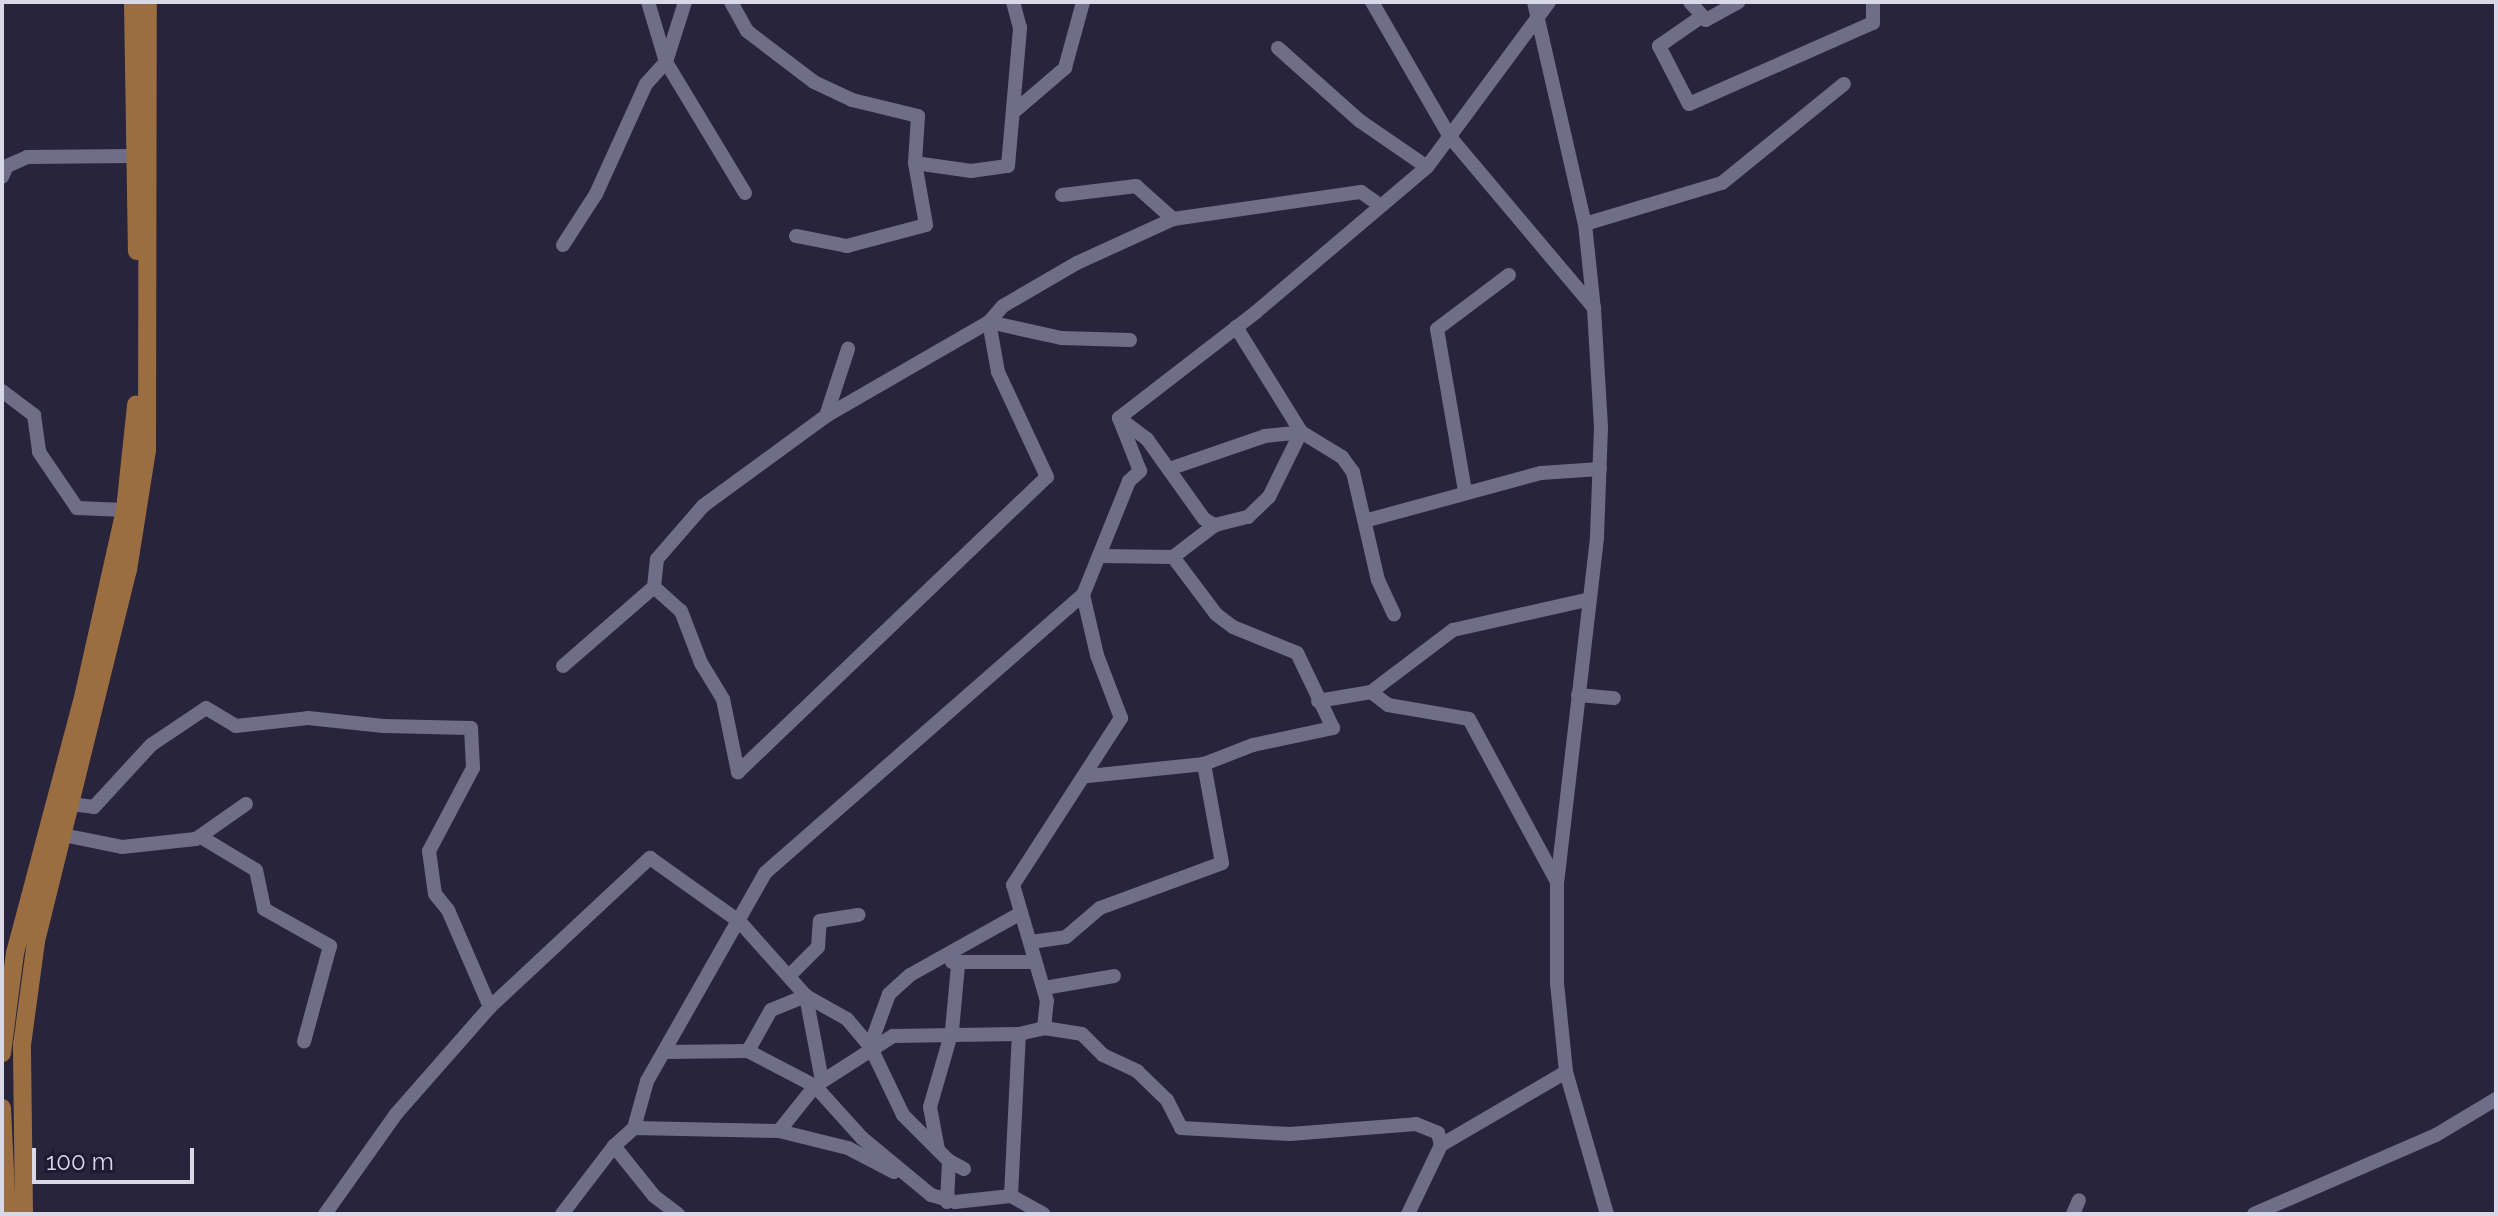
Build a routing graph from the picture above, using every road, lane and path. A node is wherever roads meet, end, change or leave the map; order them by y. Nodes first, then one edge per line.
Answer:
1 (133, 2) edge
2 (148, 2) edge
3 (648, 2) edge
4 (685, 2) edge
5 (731, 2) edge
6 (1013, 2) edge
7 (1083, 2) edge
8 (1372, 2) edge
9 (1534, 2) edge
10 (1549, 2) edge
11 (1690, 2) edge
12 (1738, 2) edge
13 (1873, 2) edge
14 (1701, 17) junction
15 (1537, 20) junction
16 (1278, 48) dead end
17 (666, 62) junction
18 (1844, 84) dead end
19 (1016, 110) junction
20 (1450, 137) junction
21 (135, 156) junction
22 (915, 163) junction
23 (1427, 167) junction
24 (2, 177) edge
25 (745, 193) dead end
26 (1062, 195) dead end
27 (1381, 206) junction
28 (1173, 219) junction
29 (1585, 224) junction
30 (796, 236) dead end
31 (563, 245) dead end
32 (1509, 275) dead end
33 (1594, 309) junction
34 (989, 322) junction
35 (1236, 327) junction
36 (1130, 340) dead end
37 (848, 349) dead end
38 (2, 391) edge
39 (826, 416) junction
40 (1119, 418) junction
41 (1301, 432) junction
42 (1172, 468) junction
43 (1600, 469) junction
44 (1465, 491) junction
45 (125, 510) junction
46 (1368, 520) junction
47 (1215, 525) junction
48 (1102, 556) junction
49 (1173, 557) junction
50 (654, 587) junction
51 (1083, 595) junction
52 (1586, 600) junction
53 (1394, 614) dead end
54 (563, 666) dead end
55 (1371, 692) junction
56 (1578, 695) junction
57 (1614, 698) dead end
58 (1318, 701) junction
59 (1204, 764) junction
60 (1088, 776) junction
61 (70, 804) junction
62 (246, 804) dead end
63 (63, 835) junction
64 (201, 837) junction
65 (1557, 882) junction
66 (1021, 913) junction
67 (859, 915) dead end
68 (740, 922) junction
69 (1031, 942) junction
70 (9, 953) edge
71 (944, 957) junction
72 (1035, 962) junction
73 (958, 965) junction
74 (789, 976) junction
75 (1114, 976) dead end
76 (1044, 988) junction
77 (806, 996) junction
78 (490, 1007) junction
79 (1044, 1028) junction
80 (952, 1031) junction
81 (1019, 1034) junction
82 (304, 1042) dead end
83 (870, 1046) junction
84 (748, 1051) junction
85 (664, 1052) junction
86 (2, 1053) edge
87 (1566, 1072) junction
88 (818, 1083) junction
89 (2496, 1099) edge
90 (2, 1108) edge
91 (634, 1128) junction
92 (779, 1131) junction
93 (1441, 1145) junction
94 (614, 1146) junction
95 (944, 1156) junction
96 (964, 1169) dead end
97 (912, 1183) junction
98 (1011, 1196) junction
99 (952, 1206) edge
100 (7, 1214) edge
101 (24, 1214) edge
102 (325, 1214) edge
103 (562, 1214) edge
104 (678, 1214) edge
105 (1043, 1214) edge
106 (1408, 1214) edge
107 (1607, 1214) edge
108 (2254, 1214) edge

1 - 21 main road
2 - 61 main road
3 - 17 street
4 - 17 street
5 - 22 street
6 - 19 street
7 - 19 street
8 - 20 street
9 - 15 street
10 - 15 street
11 - 14 street
12 - 14 street
13 - 14 street
15 - 20 street
15 - 29 street
16 - 23 street
17 - 25 street
17 - 31 street
18 - 29 street
19 - 22 street
20 - 23 street
20 - 33 street
21 - 24 street
21 - 45 main road
22 - 30 street
23 - 27 street
26 - 28 street
27 - 28 street
27 - 35 street
28 - 34 street
29 - 33 street
32 - 44 street
33 - 43 street
34 - 36 street
34 - 39 street
34 - 50 street
35 - 40 street
35 - 41 street
37 - 39 street
38 - 45 street
39 - 50 street
40 - 42 street
40 - 48 street
41 - 42 street
41 - 46 street
41 - 47 street
42 - 47 street
43 - 44 street
43 - 52 street
44 - 46 street
45 - 70 main road
46 - 53 street
47 - 49 street
48 - 49 street
48 - 51 street
49 - 58 street
50 - 54 street
51 - 60 street
51 - 68 street
52 - 55 street
52 - 56 street
55 - 58 street
55 - 65 street
56 - 57 street
56 - 65 street
58 - 59 street
59 - 60 street
59 - 69 street
60 - 66 street
61 - 63 main road
61 - 78 street
62 - 64 street
63 - 64 street
63 - 101 main road
64 - 82 street
65 - 87 street
66 - 69 street
66 - 71 street
67 - 74 street
68 - 74 street
68 - 78 street
68 - 85 street
69 - 72 street
70 - 86 main road
71 - 73 street
71 - 83 street
72 - 73 street
72 - 76 street
73 - 80 street
74 - 77 street
75 - 76 street
76 - 79 street
77 - 83 street
77 - 84 street
77 - 88 street
78 - 102 street
79 - 81 street
79 - 93 street
80 - 81 street
80 - 83 street
80 - 95 street
81 - 98 street
83 - 88 street
83 - 95 street
84 - 85 street
84 - 88 street
85 - 91 street
87 - 93 street
87 - 107 street
88 - 92 street
88 - 97 street
89 - 108 street
90 - 100 main road
91 - 92 street
91 - 94 street
92 - 97 street
93 - 106 street
94 - 103 street
94 - 104 street
95 - 96 street
95 - 99 street
97 - 99 street
98 - 99 street
98 - 105 street

